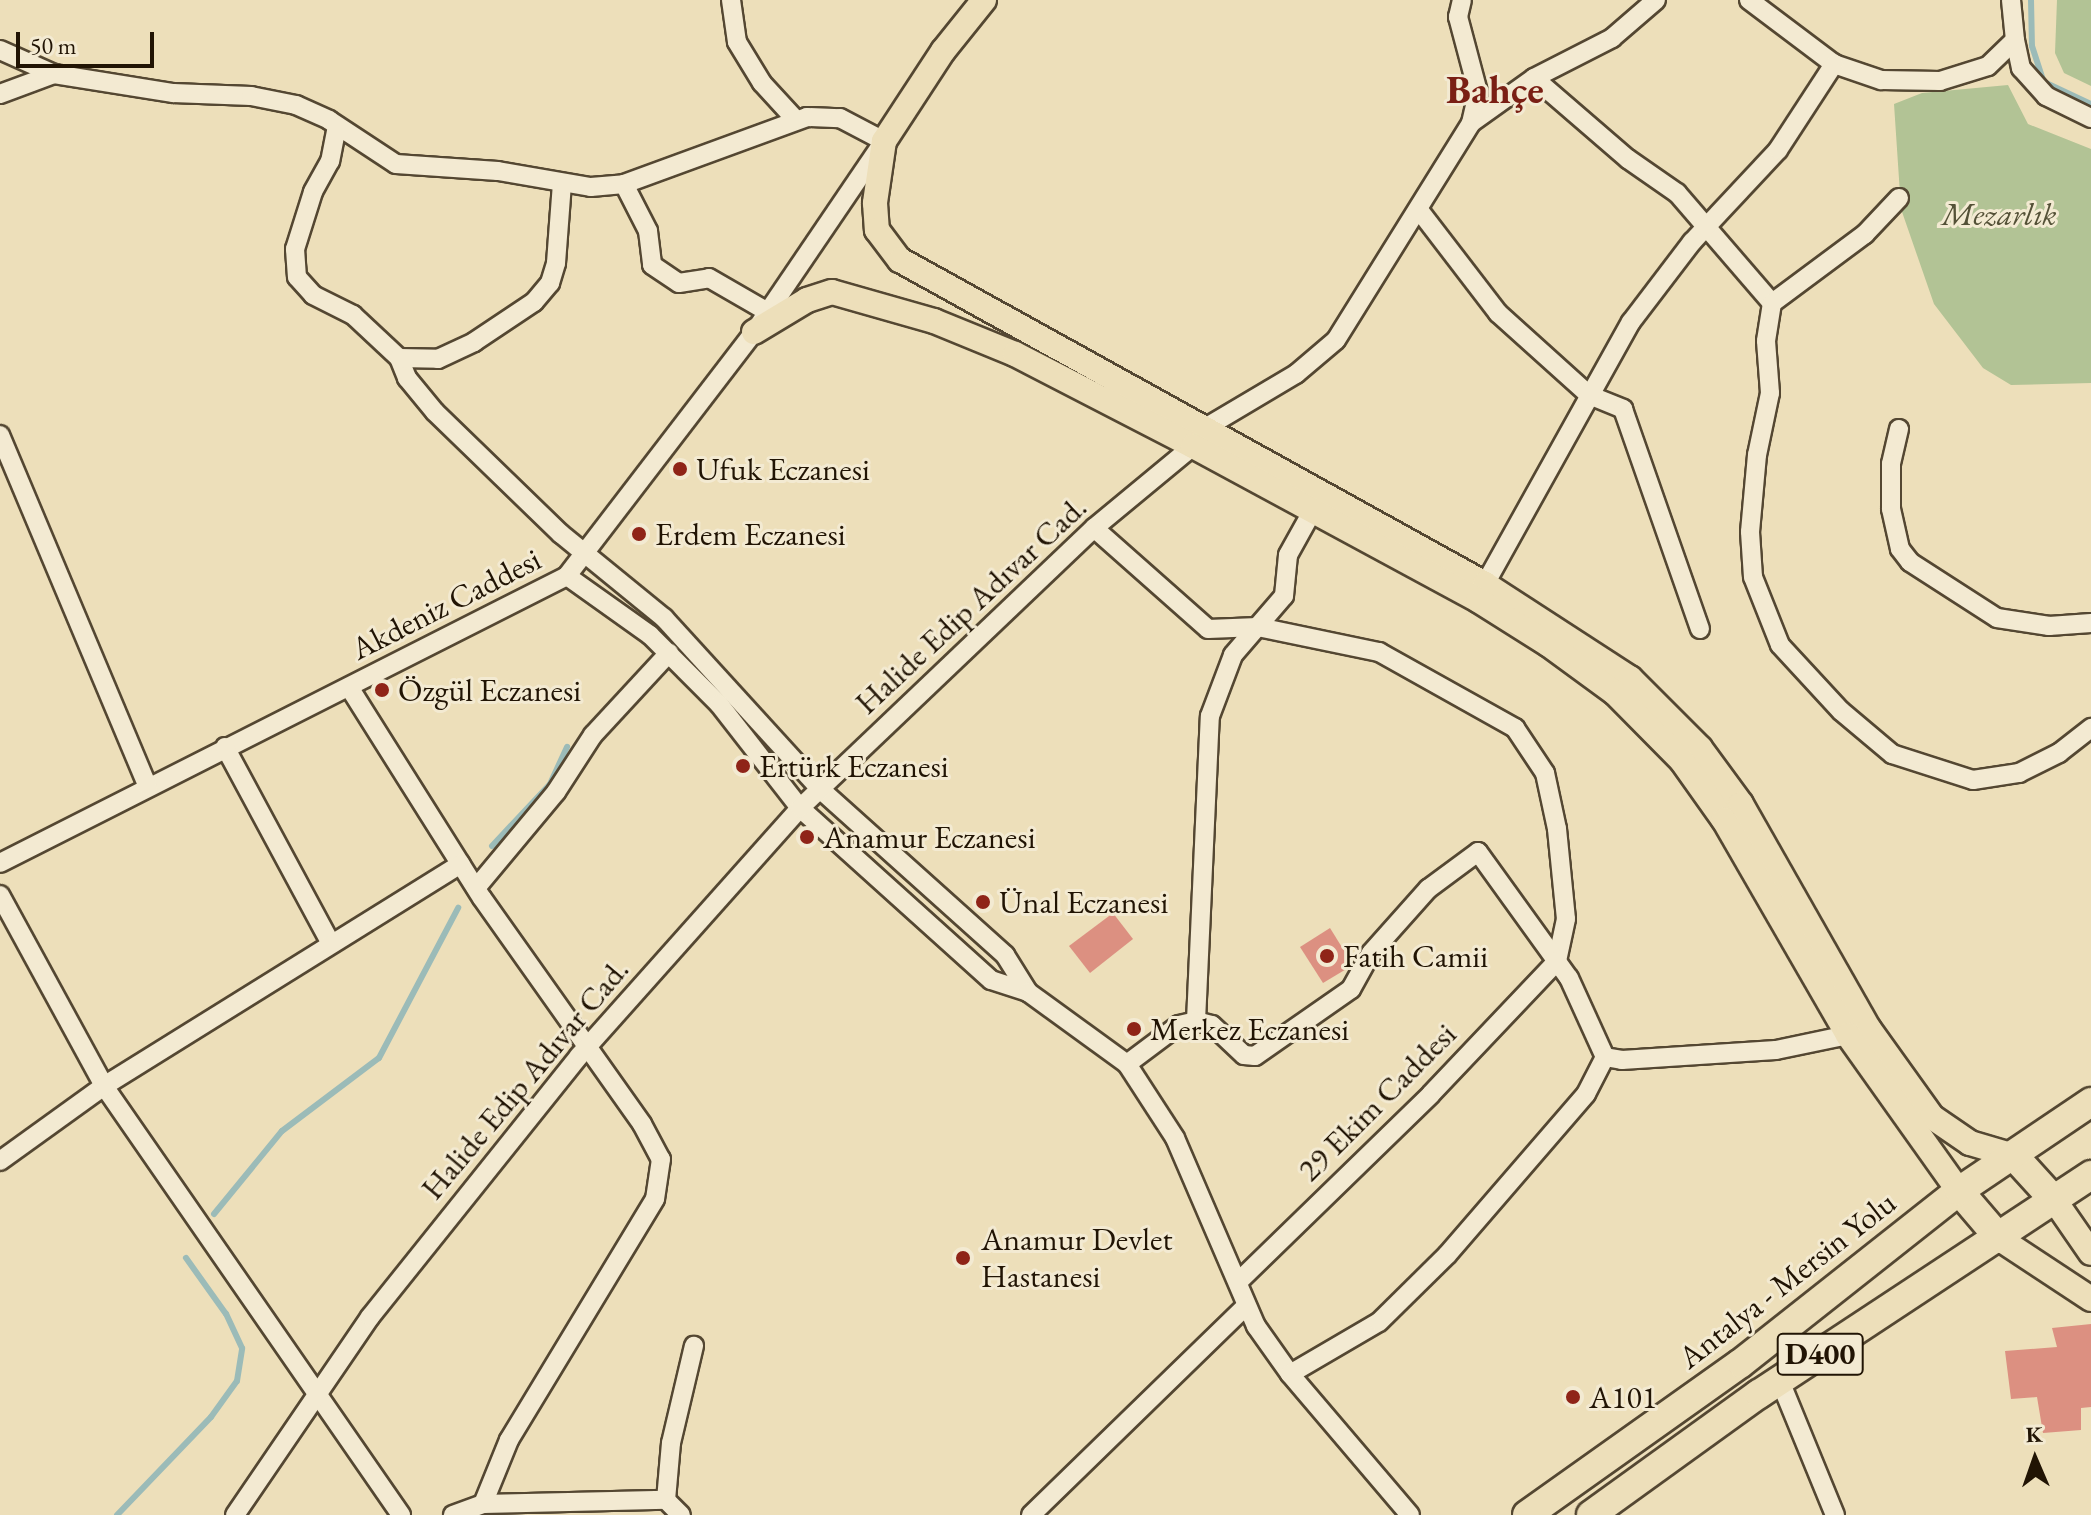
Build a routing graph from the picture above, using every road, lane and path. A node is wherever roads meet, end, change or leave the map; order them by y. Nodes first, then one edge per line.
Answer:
1 (731, 0) edge
2 (984, 0) edge
3 (1462, 0) edge
4 (1656, 0) edge
5 (1749, 0) edge
6 (2011, 0) edge
7 (2015, 40) junction
8 (0, 50) edge
9 (1834, 64) junction
10 (54, 74) junction
11 (1534, 78) junction
12 (0, 94) edge
13 (2091, 118) edge
14 (796, 120) junction
15 (1471, 123) junction
16 (337, 126) junction
17 (884, 141) junction
18 (562, 184) junction
19 (624, 184) junction
20 (1899, 198) dead end
21 (1419, 210) junction
22 (1708, 227) junction
23 (1772, 303) junction
24 (761, 322) junction
25 (399, 358) junction
26 (1589, 395) junction
27 (1899, 429) dead end
28 (0, 435) edge
29 (1199, 437) junction
30 (5, 464) edge
31 (1313, 510) junction
32 (1094, 528) junction
33 (586, 552) junction
34 (567, 576) junction
35 (1485, 584) junction
36 (2091, 623) edge
37 (1258, 627) junction
38 (1700, 629) dead end
39 (669, 653) junction
40 (349, 687) junction
41 (2091, 728) edge
42 (225, 747) junction
43 (148, 787) junction
44 (820, 789) junction
45 (800, 808) junction
46 (0, 863) edge
47 (461, 864) junction
48 (476, 888) junction
49 (0, 895) edge
50 (330, 942) junction
51 (1557, 961) junction
52 (1028, 992) junction
53 (1196, 1021) junction
54 (1848, 1035) junction
55 (587, 1047) junction
56 (1605, 1057) junction
57 (1127, 1064) junction
58 (104, 1086) junction
59 (2091, 1102) edge
60 (2014, 1156) junction
61 (0, 1161) edge
62 (2091, 1175) edge
63 (1959, 1191) junction
64 (2055, 1201) junction
65 (2000, 1239) junction
66 (2091, 1253) edge
67 (1238, 1282) junction
68 (2091, 1299) edge
69 (1246, 1306) junction
70 (694, 1346) dead end
71 (1290, 1374) junction
72 (1780, 1381) junction
73 (315, 1393) junction
74 (666, 1500) junction
75 (483, 1504) junction
76 (235, 1515) edge
77 (401, 1515) edge
78 (453, 1515) edge
79 (681, 1515) edge
80 (1031, 1515) edge
81 (1410, 1515) edge
82 (1527, 1515) edge
83 (1591, 1515) edge
84 (1835, 1515) edge

1 - 14 street
2 - 17 main road
3 - 15 street, Halide Edip Adıvar Cad.
4 - 11 street
5 - 9 street
6 - 7 street
7 - 9 street
7 - 13 street
8 - 10 street
9 - 22 street
10 - 12 street
10 - 16 street
11 - 15 street
11 - 22 street
14 - 17 street
14 - 19 street
15 - 21 street, Halide Edip Adıvar Cad.
16 - 18 street
16 - 25 street
17 - 24 street, Akdeniz Caddesi
17 - 29 main road
18 - 19 street
18 - 25 street
19 - 24 street
20 - 23 street
21 - 26 street
21 - 29 street, Halide Edip Adıvar Cad.
22 - 23 street
22 - 26 street
23 - 41 street
24 - 29 main road
24 - 33 street, Akdeniz Caddesi
25 - 33 street
26 - 35 street
26 - 38 street
27 - 36 street
28 - 30 street
29 - 31 main road
29 - 32 street, Halide Edip Adıvar Cad.
29 - 35 main road
30 - 43 street
31 - 37 street
31 - 54 main road
32 - 37 street
32 - 44 street, Halide Edip Adıvar Cad.
33 - 34 street, Akdeniz Caddesi
33 - 44 street
34 - 39 street
34 - 40 street, Akdeniz Caddesi
35 - 60 main road
37 - 51 street
37 - 53 street
39 - 45 street
39 - 48 street
40 - 42 street, Akdeniz Caddesi
40 - 47 street
42 - 43 street, Akdeniz Caddesi
42 - 50 street
43 - 46 street, Akdeniz Caddesi
44 - 45 street, Halide Edip Adıvar Cad.
44 - 52 street
45 - 52 street
45 - 55 street, Halide Edip Adıvar Cad.
47 - 48 street
47 - 50 street
48 - 55 street
49 - 58 street
50 - 58 street
51 - 53 street
51 - 56 street
51 - 67 street, 29 Ekim Caddesi
52 - 57 street
53 - 57 street
54 - 56 street
54 - 63 main road
55 - 73 street, Halide Edip Adıvar Cad.
55 - 75 street
56 - 71 street
57 - 67 street
58 - 61 street
58 - 73 street
59 - 60 highway, Antalya - Mersin Yolu / D400
60 - 63 highway, Antalya - Mersin Yolu / D400
60 - 64 highway
62 - 64 highway, D400
63 - 65 highway
63 - 82 highway, Antalya - Mersin Yolu / D400
64 - 65 highway, D400
64 - 66 main road
65 - 68 main road
65 - 72 highway, D400
67 - 69 street
69 - 71 street
69 - 80 street
70 - 74 street
71 - 81 street
72 - 83 highway, D400
72 - 84 street
73 - 76 street, Halide Edip Adıvar Cad.
73 - 77 street
74 - 75 street
74 - 79 street
75 - 78 street

